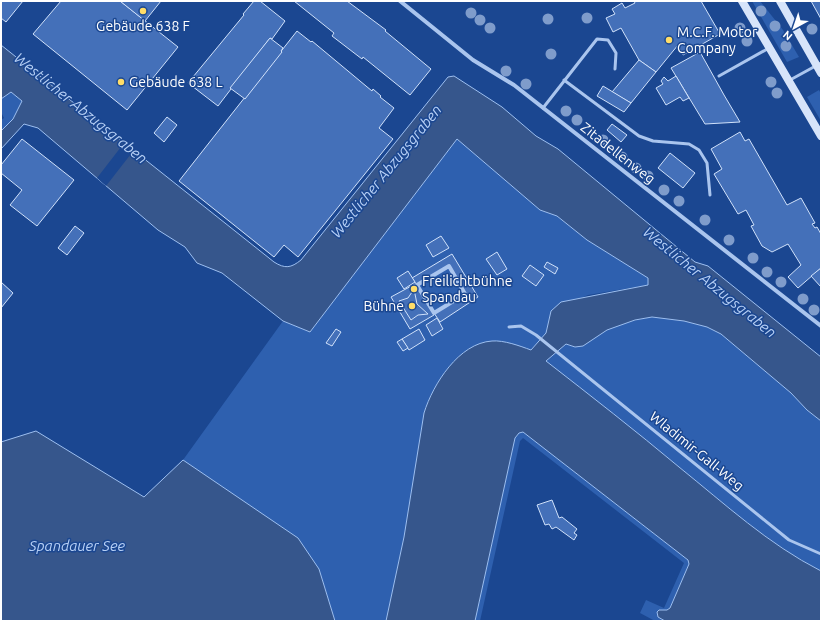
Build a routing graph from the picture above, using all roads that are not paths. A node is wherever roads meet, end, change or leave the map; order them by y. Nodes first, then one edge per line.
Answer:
1 (400, 1) edge
2 (742, 1) edge
3 (780, 1) edge
4 (769, 48) junction
5 (820, 67) edge
6 (614, 69) dead end
7 (719, 76) dead end
8 (564, 80) junction
9 (788, 81) junction
10 (543, 108) junction
11 (821, 136) edge
12 (710, 195) dead end
13 (434, 313) joint
14 (821, 326) edge
15 (509, 327) dead end
16 (821, 554) edge

1 - 10 street, Zitadellenweg
2 - 4 main road
3 - 5 main road
4 - 7 lane
4 - 9 main road
5 - 9 lane
6 - 8 lane
8 - 10 lane
8 - 12 lane
9 - 11 main road
10 - 14 street, Zitadellenweg
13 - 13 street
15 - 16 lane, Wladimir-Gall-Weg

